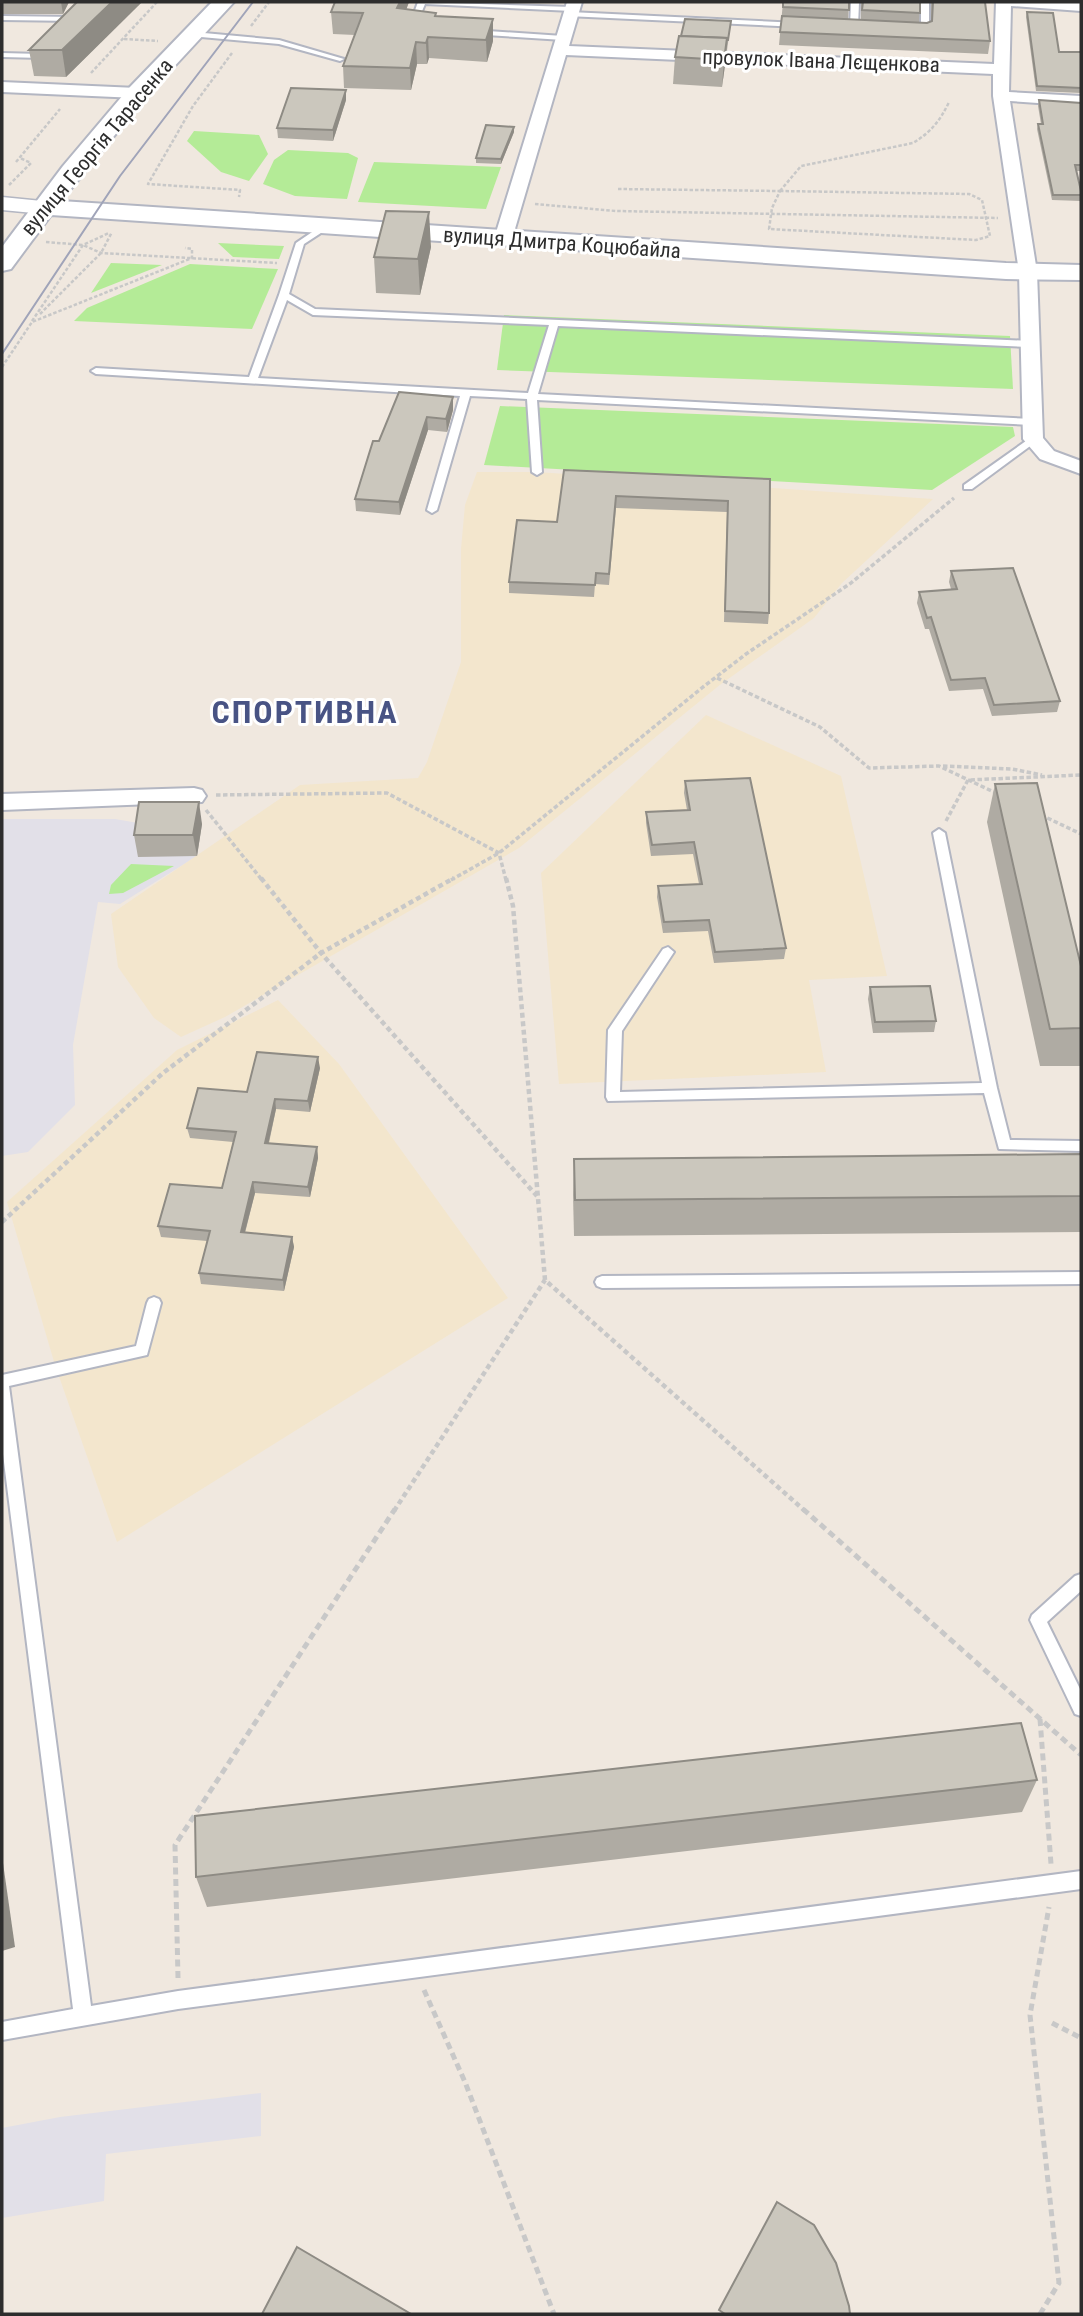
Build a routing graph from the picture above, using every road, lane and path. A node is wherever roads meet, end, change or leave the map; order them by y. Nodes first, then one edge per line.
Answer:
1 (223, 2) edge
2 (855, 2) edge
3 (925, 2) edge
4 (1003, 2) edge
5 (1011, 2) edge
6 (1081, 6) edge
7 (572, 8) edge
8 (2, 18) edge
9 (813, 25) edge
10 (840, 27) edge
11 (854, 27) junction
12 (70, 28) edge
13 (866, 28) edge
14 (425, 29) edge
15 (901, 30) edge
16 (466, 32) edge
17 (193, 34) junction
18 (124, 39) dead end
19 (160, 41) dead end
20 (561, 44) junction
21 (51, 47) edge
22 (2, 55) edge
23 (340, 59) dead end
24 (1000, 69) junction
25 (2, 87) edge
26 (137, 93) junction
27 (1001, 96) junction
28 (1081, 101) edge
29 (948, 102) dead end
30 (20, 158) dead end
31 (2, 188) edge
32 (618, 189) dead end
33 (780, 191) junction
34 (513, 202) junction
35 (2, 203) edge
36 (44, 207) junction
37 (769, 214) junction
38 (988, 218) junction
39 (1020, 219) junction
40 (296, 234) junction
41 (503, 239) junction
42 (42, 242) dead end
43 (83, 245) junction
44 (185, 248) dead end
45 (101, 253) junction
46 (192, 258) junction
47 (2, 264) edge
48 (294, 264) junction
49 (1028, 272) junction
50 (1081, 274) edge
51 (284, 295) junction
52 (32, 322) junction
53 (554, 325) junction
54 (1030, 344) junction
55 (2, 367) edge
56 (96, 371) dead end
57 (252, 381) junction
58 (466, 393) junction
59 (533, 397) junction
60 (1033, 430) junction
61 (1081, 468) edge
62 (537, 472) dead end
63 (968, 487) joint
64 (432, 510) dead end
65 (717, 678) junction
66 (939, 766) junction
67 (1081, 775) edge
68 (1050, 776) junction
69 (968, 780) junction
70 (194, 796) junction
71 (1006, 798) edge
72 (2, 802) edge
73 (1031, 810) edge
74 (939, 833) joint
75 (1081, 834) edge
76 (499, 853) junction
77 (668, 952) dead end
78 (321, 953) junction
79 (990, 1088) junction
80 (1081, 1146) edge
81 (537, 1196) junction
82 (2, 1222) edge
83 (1081, 1278) edge
84 (545, 1280) junction
85 (602, 1282) dead end
86 (154, 1303) dead end
87 (2, 1381) edge
88 (2, 1388) edge
89 (1081, 1581) edge
90 (1081, 1708) edge
91 (1041, 1719) junction
92 (1081, 1755) edge
93 (1081, 1880) edge
94 (1052, 1885) junction
95 (415, 1969) junction
96 (178, 2000) junction
97 (83, 2016) junction
98 (1052, 2023) dead end
99 (2, 2031) edge
100 (1081, 2038) edge
101 (554, 2314) edge
102 (1040, 2314) edge

1 - 17 main road, вулиця Георгія Тарасенка
2 - 11 lane
3 - 15 lane
4 - 24 street
5 - 6 street
7 - 9 lane
7 - 14 lane
7 - 20 street
8 - 12 lane
10 - 11 lane
11 - 13 lane
16 - 20 lane
17 - 23 lane
17 - 26 main road, вулиця Георгія Тарасенка
18 - 19 path
20 - 24 street, провулок Івана Лєщенкова
20 - 34 street
21 - 22 lane
24 - 27 street
25 - 26 street
26 - 36 main road, вулиця Георгія Тарасенка
27 - 28 street
27 - 39 street
29 - 33 path
30 - 31 path
32 - 33 path
33 - 37 path
33 - 38 path
34 - 37 path
34 - 41 street
35 - 36 street
36 - 40 main road, вулиця Дмитра Коцюбайла
36 - 47 main road, вулиця Георгія Тарасенка
37 - 38 path
37 - 38 path
38 - 39 path
39 - 49 street
40 - 41 main road, вулиця Дмитра Коцюбайла
40 - 48 lane
41 - 49 main road, вулиця Дмитра Коцюбайла
42 - 43 path
43 - 45 path
43 - 45 path
43 - 52 path
44 - 46 path
45 - 46 path
45 - 52 path
46 - 48 path
46 - 52 path
48 - 51 lane
49 - 50 main road, вулиця Дмитра Коцюбайла
49 - 54 street
51 - 53 lane
51 - 57 lane
52 - 55 path
53 - 54 lane
53 - 59 lane
54 - 60 street
56 - 57 lane
57 - 58 lane
58 - 59 lane
58 - 64 lane
59 - 60 lane
59 - 62 lane
60 - 61 street
60 - 63 lane
63 - 65 path
65 - 66 path
65 - 76 path
66 - 68 path
66 - 69 path
67 - 68 path
68 - 69 path
69 - 71 path
69 - 74 path
70 - 72 street
70 - 76 path
70 - 78 path
73 - 75 path
74 - 79 lane
76 - 78 path
76 - 81 path
77 - 79 lane
78 - 81 path
78 - 82 path
79 - 80 lane
81 - 84 path
83 - 85 lane
84 - 91 path
84 - 96 path
86 - 87 lane
88 - 97 lane
89 - 90 lane
91 - 92 path
91 - 94 path
93 - 94 lane
94 - 95 lane
94 - 102 path
95 - 96 lane
95 - 101 path
96 - 97 lane
97 - 99 lane
98 - 100 path

